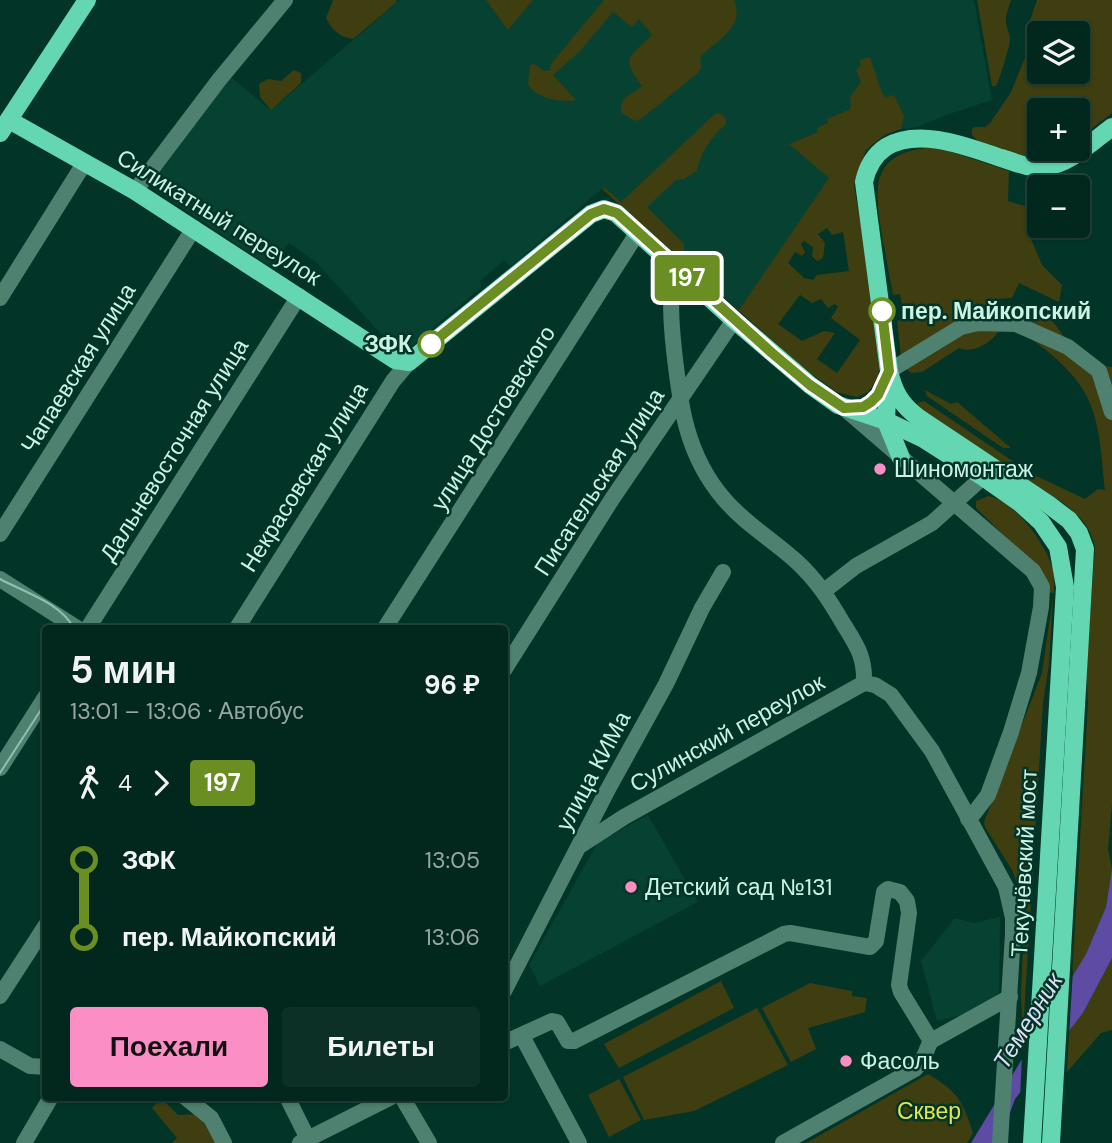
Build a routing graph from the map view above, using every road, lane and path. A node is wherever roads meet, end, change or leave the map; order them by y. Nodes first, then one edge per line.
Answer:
1 (87, 0) edge
2 (285, 0) edge
3 (3, 123) edge
4 (1112, 127) edge
5 (85, 162) junction
6 (135, 191) junction
7 (617, 213) joint
8 (194, 228) junction
9 (638, 232) junction
10 (675, 266) junction
11 (299, 296) junction
12 (0, 298) edge
13 (734, 320) junction
14 (409, 362) junction
15 (889, 371) junction
16 (680, 398) junction
17 (844, 408) junction
18 (1112, 412) edge
19 (916, 417) junction
20 (893, 424) junction
21 (901, 458) junction
22 (983, 477) junction
23 (956, 503) junction
24 (0, 534) edge
25 (723, 572) dead end
26 (0, 579) edge
27 (824, 591) junction
28 (72, 625) edge
29 (90, 625) edge
30 (239, 625) edge
31 (387, 625) edge
32 (508, 664) edge
33 (863, 683) junction
34 (42, 702) edge
35 (0, 768) edge
36 (968, 819) junction
37 (579, 846) junction
38 (42, 931) edge
39 (508, 980) edge
40 (0, 996) edge
41 (1010, 997) junction
42 (522, 1037) junction
43 (931, 1041) junction
44 (508, 1042) edge
45 (0, 1049) edge
46 (42, 1068) edge
47 (49, 1101) edge
48 (190, 1101) edge
49 (289, 1101) edge
50 (381, 1101) edge
51 (404, 1101) edge
52 (304, 1141) edge
53 (24, 1143) edge
54 (224, 1143) edge
55 (429, 1143) edge
56 (579, 1143) edge
57 (783, 1143) edge
58 (1000, 1143) edge
59 (1032, 1143) edge
60 (1051, 1143) edge

1 - 3 main road
2 - 6 street
3 - 5 main road, Силикатный переулок
4 - 15 main road
5 - 6 main road, Силикатный переулок
5 - 12 street
6 - 8 main road, Силикатный переулок
7 - 9 main road, Текучёвский мост
7 - 14 main road, Некрасовская улица
8 - 11 main road, Силикатный переулок
8 - 24 street, Чапаевская улица
9 - 10 main road, Текучёвский мост
9 - 31 street, улица Достоевского
10 - 13 main road, Текучёвский мост
10 - 16 street
11 - 14 main road, Силикатный переулок
11 - 29 street, Дальневосточная улица
13 - 16 street, Писательская улица
13 - 17 main road, Текучёвский мост
14 - 30 street, Некрасовская улица
15 - 17 main road
15 - 18 street
15 - 19 main road, Текучёвский мост
15 - 20 main road
16 - 27 street
16 - 32 street, Писательская улица
17 - 20 main road, Текучёвский мост
17 - 21 street
19 - 20 main road
19 - 60 main road, Текучёвский мост
20 - 21 main road
20 - 22 main road, Текучёвский мост
21 - 23 street
22 - 23 street
22 - 59 main road, Текучёвский мост
23 - 27 street
23 - 36 street
25 - 37 street, улица КИМа
26 - 28 street
27 - 33 street
33 - 36 street
33 - 37 street, Сулинский переулок
34 - 35 street
36 - 41 street
37 - 39 street, улица КИМа
38 - 40 street
41 - 43 street
41 - 58 street
42 - 43 street
42 - 44 street
42 - 56 street
43 - 57 street
45 - 46 street
47 - 53 street
48 - 54 street
49 - 52 street
50 - 52 street
51 - 55 street

